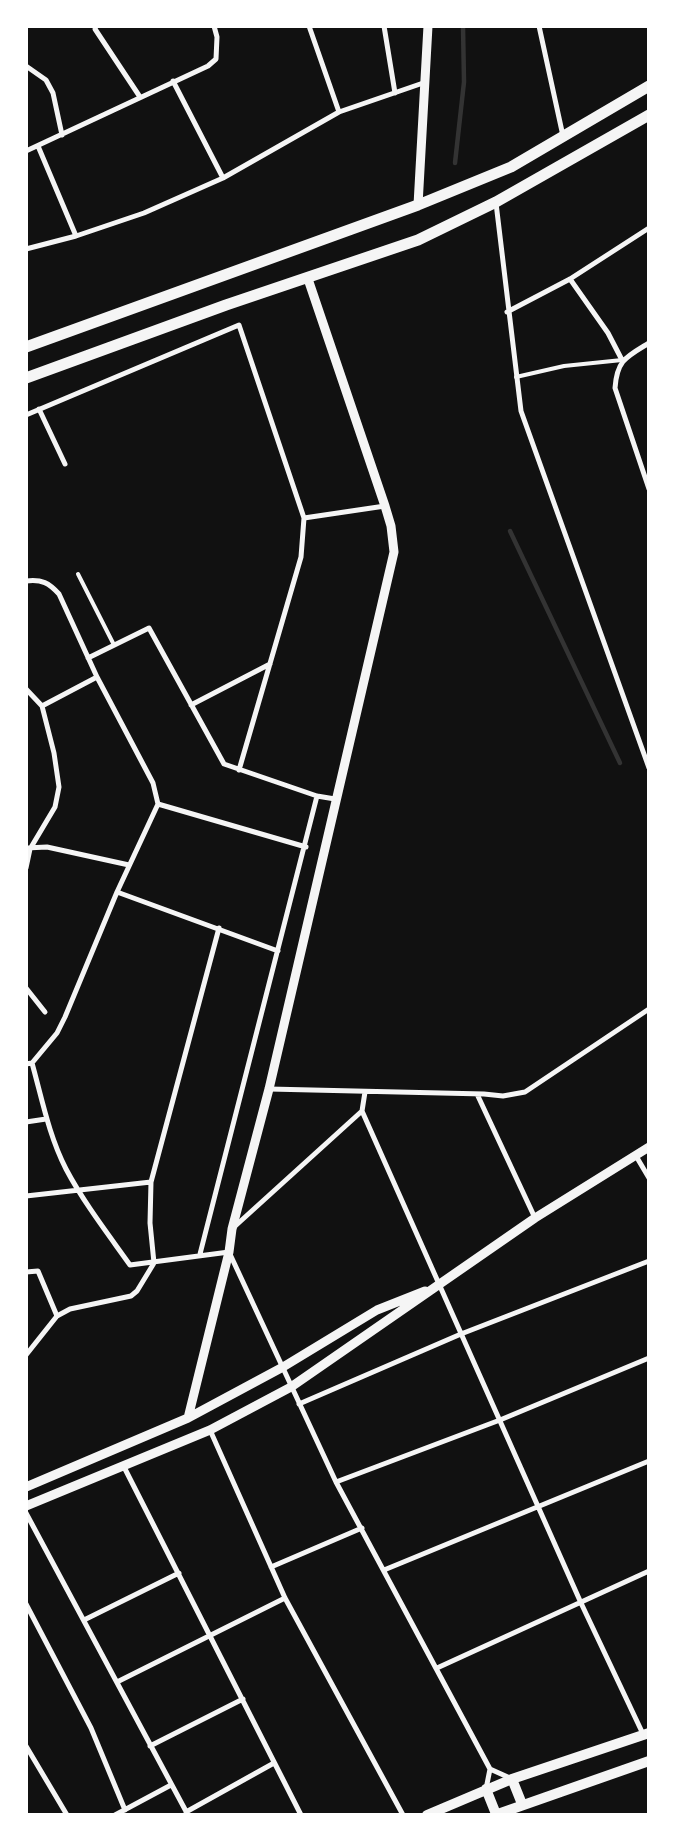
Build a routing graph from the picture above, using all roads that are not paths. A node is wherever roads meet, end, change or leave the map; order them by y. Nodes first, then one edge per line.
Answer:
1 (96, 26) edge
2 (214, 26) edge
3 (309, 26) edge
4 (384, 26) edge
5 (428, 26) edge
6 (539, 26) edge
7 (26, 66) edge
8 (173, 81) junction
9 (427, 81) junction
10 (649, 86) edge
11 (395, 92) junction
12 (140, 97) junction
13 (339, 112) junction
14 (647, 118) edge
15 (62, 135) junction
16 (563, 138) junction
17 (38, 146) junction
18 (26, 151) edge
19 (224, 178) junction
20 (496, 202) junction
21 (418, 205) junction
22 (649, 228) edge
23 (76, 236) junction
24 (26, 249) edge
25 (308, 279) junction
26 (570, 279) junction
27 (507, 312) junction
28 (649, 343) edge
29 (26, 347) edge
30 (622, 360) junction
31 (516, 377) junction
32 (26, 378) edge
33 (39, 410) junction
34 (26, 415) edge
35 (65, 464) dead end
36 (647, 477) edge
37 (649, 489) edge
38 (386, 506) junction
39 (304, 518) junction
40 (78, 574) dead end
41 (26, 581) edge
42 (114, 645) junction
43 (88, 658) junction
44 (270, 664) junction
45 (97, 677) junction
46 (26, 689) edge
47 (191, 705) junction
48 (42, 706) junction
49 (647, 760) edge
50 (649, 768) edge
51 (239, 770) junction
52 (317, 796) junction
53 (335, 799) junction
54 (158, 804) junction
55 (306, 847) junction
56 (28, 848) edge
57 (129, 864) junction
58 (26, 868) edge
59 (117, 892) junction
60 (219, 928) junction
61 (278, 951) junction
62 (26, 988) edge
63 (649, 1009) edge
64 (45, 1012) dead end
65 (29, 1064) edge
66 (269, 1089) junction
67 (365, 1092) junction
68 (477, 1094) junction
69 (362, 1111) junction
70 (46, 1119) junction
71 (26, 1122) edge
72 (649, 1147) edge
73 (636, 1156) junction
74 (649, 1178) edge
75 (151, 1182) junction
76 (80, 1191) junction
77 (26, 1196) edge
78 (535, 1218) junction
79 (232, 1229) junction
80 (229, 1252) junction
81 (200, 1254) junction
82 (649, 1260) edge
83 (154, 1263) junction
84 (26, 1272) edge
85 (441, 1284) junction
86 (57, 1316) junction
87 (461, 1334) junction
88 (26, 1354) edge
89 (649, 1358) edge
90 (283, 1366) junction
91 (291, 1387) junction
92 (299, 1404) junction
93 (188, 1418) junction
94 (500, 1420) junction
95 (210, 1430) junction
96 (649, 1461) edge
97 (123, 1465) junction
98 (336, 1482) junction
99 (26, 1487) edge
100 (26, 1506) edge
101 (539, 1507) junction
102 (26, 1513) edge
103 (362, 1528) junction
104 (272, 1568) junction
105 (384, 1570) junction
106 (649, 1571) edge
107 (179, 1573) junction
108 (284, 1598) junction
109 (581, 1603) junction
110 (26, 1604) edge
111 (84, 1620) junction
112 (211, 1635) junction
113 (438, 1668) junction
114 (116, 1682) junction
115 (243, 1699) junction
116 (646, 1734) edge
117 (26, 1746) edge
118 (150, 1746) junction
119 (649, 1761) edge
120 (274, 1763) junction
121 (490, 1769) junction
122 (512, 1779) junction
123 (172, 1785) junction
124 (486, 1789) junction
125 (522, 1804) junction
126 (125, 1810) junction
127 (187, 1813) edge
128 (68, 1815) edge
129 (115, 1815) edge
130 (301, 1815) edge
131 (403, 1815) edge
132 (427, 1815) edge
133 (496, 1815) edge
134 (520, 1815) edge

1 - 12 street
2 - 8 street
3 - 13 street
4 - 11 street
5 - 9 street
6 - 16 street
7 - 15 street
8 - 12 street
8 - 19 street
9 - 11 street
9 - 21 street
10 - 16 main road
11 - 13 street
12 - 15 street
13 - 19 street
14 - 20 main road
15 - 17 street
16 - 21 main road
17 - 18 street
17 - 23 street
19 - 23 street
20 - 25 main road
20 - 27 street
21 - 29 main road
22 - 26 street
23 - 24 street
25 - 32 main road
25 - 38 street
26 - 27 street
26 - 30 street
27 - 31 street
28 - 30 street
30 - 31 lane
30 - 36 street
31 - 49 street
33 - 34 street
33 - 35 street
33 - 39 street
36 - 37 street
38 - 39 street
38 - 53 street
39 - 44 street
40 - 42 lane
41 - 43 street
42 - 43 street
42 - 47 street
43 - 45 street
44 - 47 street
44 - 51 street
45 - 48 street
45 - 54 street
46 - 48 street
47 - 51 street
48 - 56 street
49 - 50 street
51 - 52 street
52 - 53 street
52 - 55 street
53 - 66 street
54 - 55 street
54 - 57 street
55 - 61 street
56 - 57 street
56 - 58 street
57 - 59 street
59 - 60 street
59 - 65 street
60 - 61 street
60 - 75 street
61 - 81 street
62 - 64 street
63 - 68 street
65 - 70 street
66 - 67 street
66 - 79 street
67 - 68 street
67 - 69 street
68 - 78 street
69 - 79 street
69 - 85 street
70 - 71 street
70 - 76 street
72 - 73 street
73 - 74 street
73 - 78 street
75 - 76 street
75 - 83 street
76 - 77 street
76 - 83 street
78 - 85 street
79 - 80 street
80 - 81 street
80 - 90 street
80 - 93 street
81 - 83 street
82 - 87 street
83 - 86 street
84 - 86 street
85 - 87 street
85 - 90 street
85 - 91 street
86 - 88 street
87 - 92 street
87 - 94 street
89 - 94 street
90 - 91 street
90 - 93 street
91 - 92 street
91 - 95 street
92 - 98 street
93 - 99 street
94 - 98 street
94 - 101 street
95 - 97 street
95 - 104 street
96 - 101 street
97 - 100 street
97 - 107 street
98 - 103 street
101 - 105 street
101 - 109 street
102 - 111 street
103 - 104 street
103 - 105 street
104 - 108 street
105 - 113 street
106 - 109 street
107 - 111 street
107 - 112 street
108 - 112 street
108 - 131 street
109 - 113 street
109 - 116 street
110 - 126 street
111 - 114 street
112 - 114 street
112 - 115 street
113 - 121 street
114 - 118 street
115 - 118 street
115 - 120 street
116 - 122 main road
117 - 128 street
118 - 123 street
119 - 125 main road
120 - 127 street
120 - 130 street
121 - 122 street
121 - 124 street
122 - 124 main road
122 - 125 main road
123 - 126 street
123 - 127 street
124 - 132 main road
124 - 133 main road
125 - 133 main road
125 - 134 street
126 - 129 street

